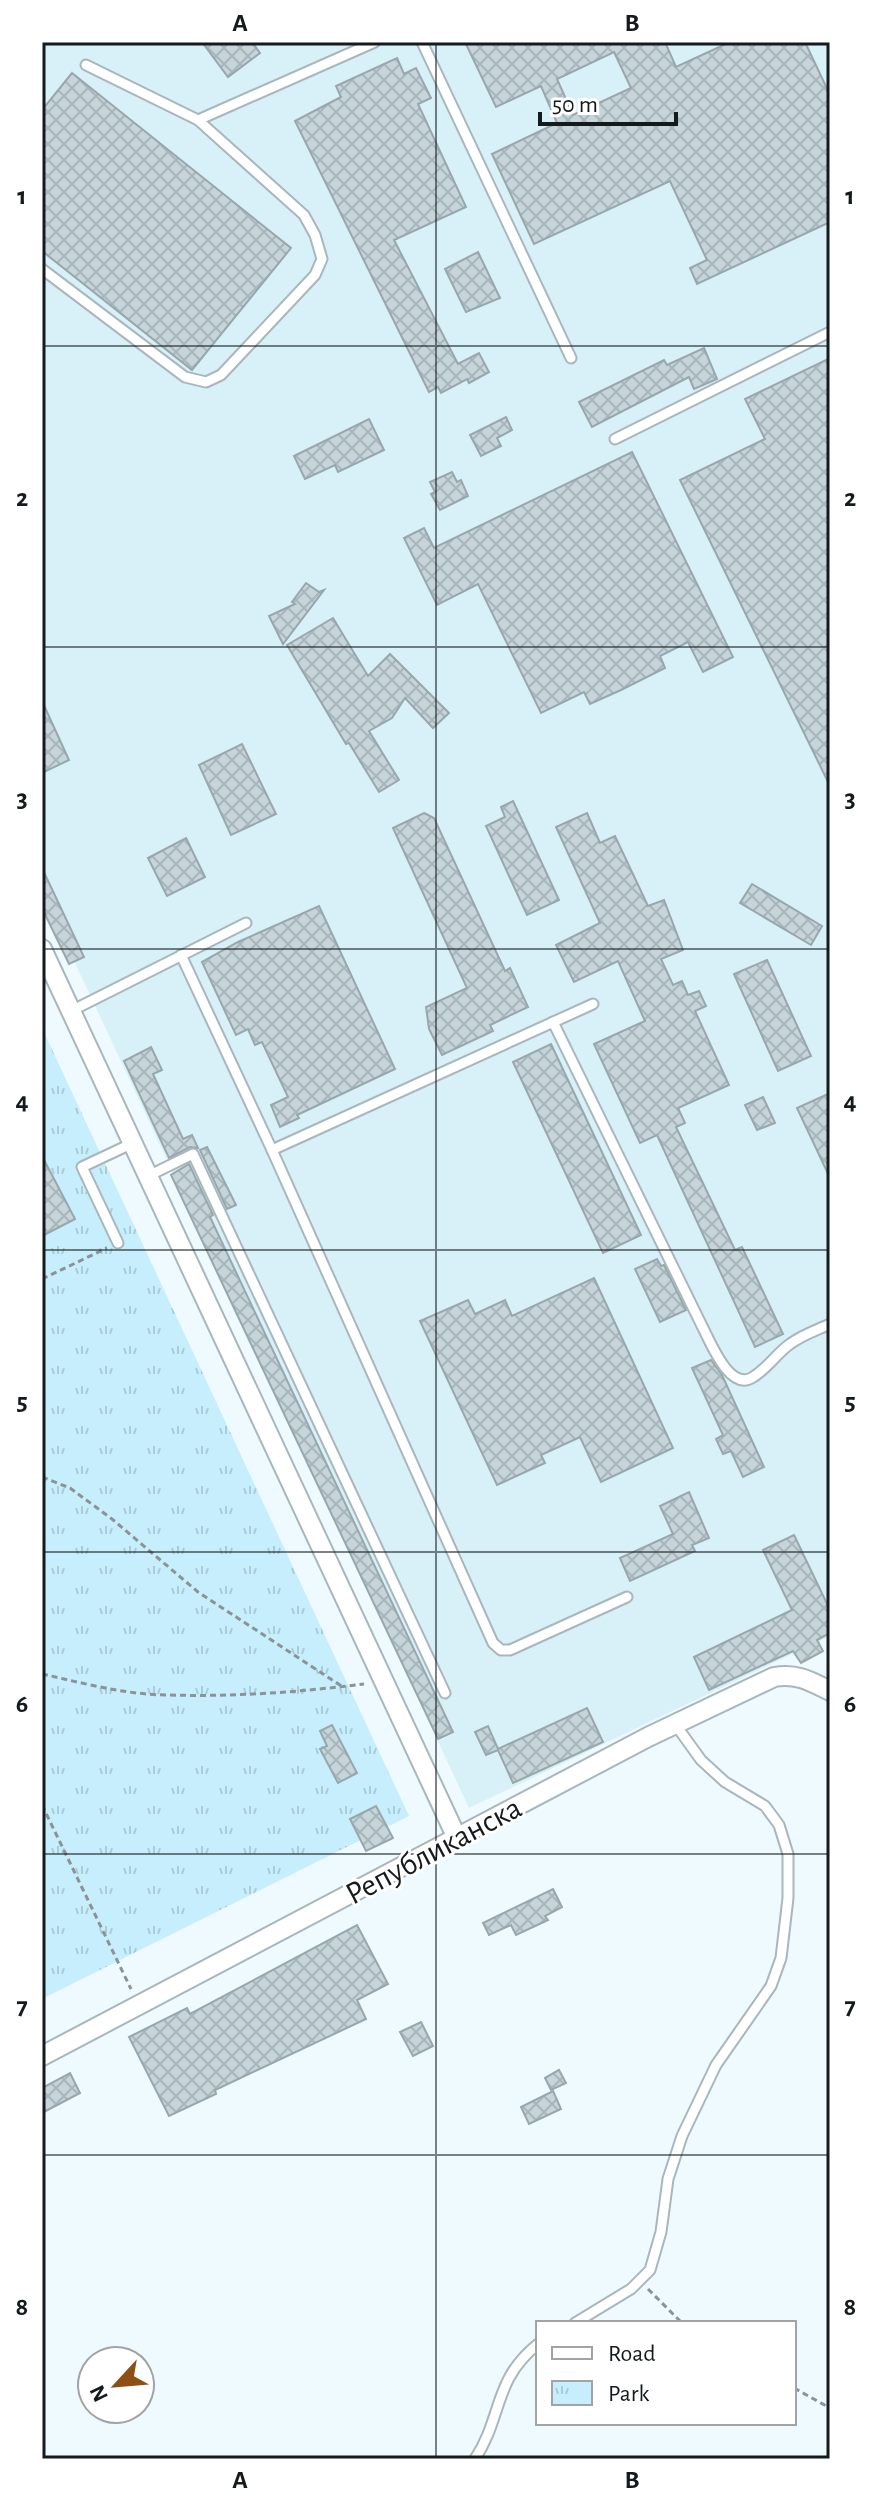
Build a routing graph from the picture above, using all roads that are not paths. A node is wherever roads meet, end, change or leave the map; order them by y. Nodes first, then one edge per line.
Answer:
1 (375, 42) edge
2 (422, 42) edge
3 (86, 65) dead end
4 (198, 120) junction
5 (42, 269) edge
6 (830, 332) edge
7 (571, 358) dead end
8 (615, 439) dead end
9 (246, 923) dead end
10 (42, 949) edge
11 (181, 955) junction
12 (593, 1004) dead end
13 (71, 1011) junction
14 (553, 1022) junction
15 (133, 1143) junction
16 (272, 1150) junction
17 (148, 1176) junction
18 (118, 1243) road end
19 (830, 1324) edge
20 (627, 1597) dead end
21 (830, 1691) edge
22 (445, 1693) dead end
23 (675, 1724) junction
24 (457, 1838) junction
25 (42, 2056) edge
26 (578, 2321) edge
27 (536, 2346) edge
28 (475, 2459) edge

1 - 4 lane
2 - 7 lane
3 - 4 lane
4 - 5 lane
6 - 8 lane
9 - 11 lane
10 - 13 street
11 - 13 lane
11 - 16 lane
12 - 14 lane
13 - 15 street
14 - 16 lane
14 - 19 lane
15 - 17 street
15 - 18 lane
16 - 20 lane
17 - 22 lane
17 - 24 street
21 - 23 street, Републиканска
23 - 24 street, Републиканска
23 - 26 lane
24 - 25 street, Републиканска
27 - 28 lane

